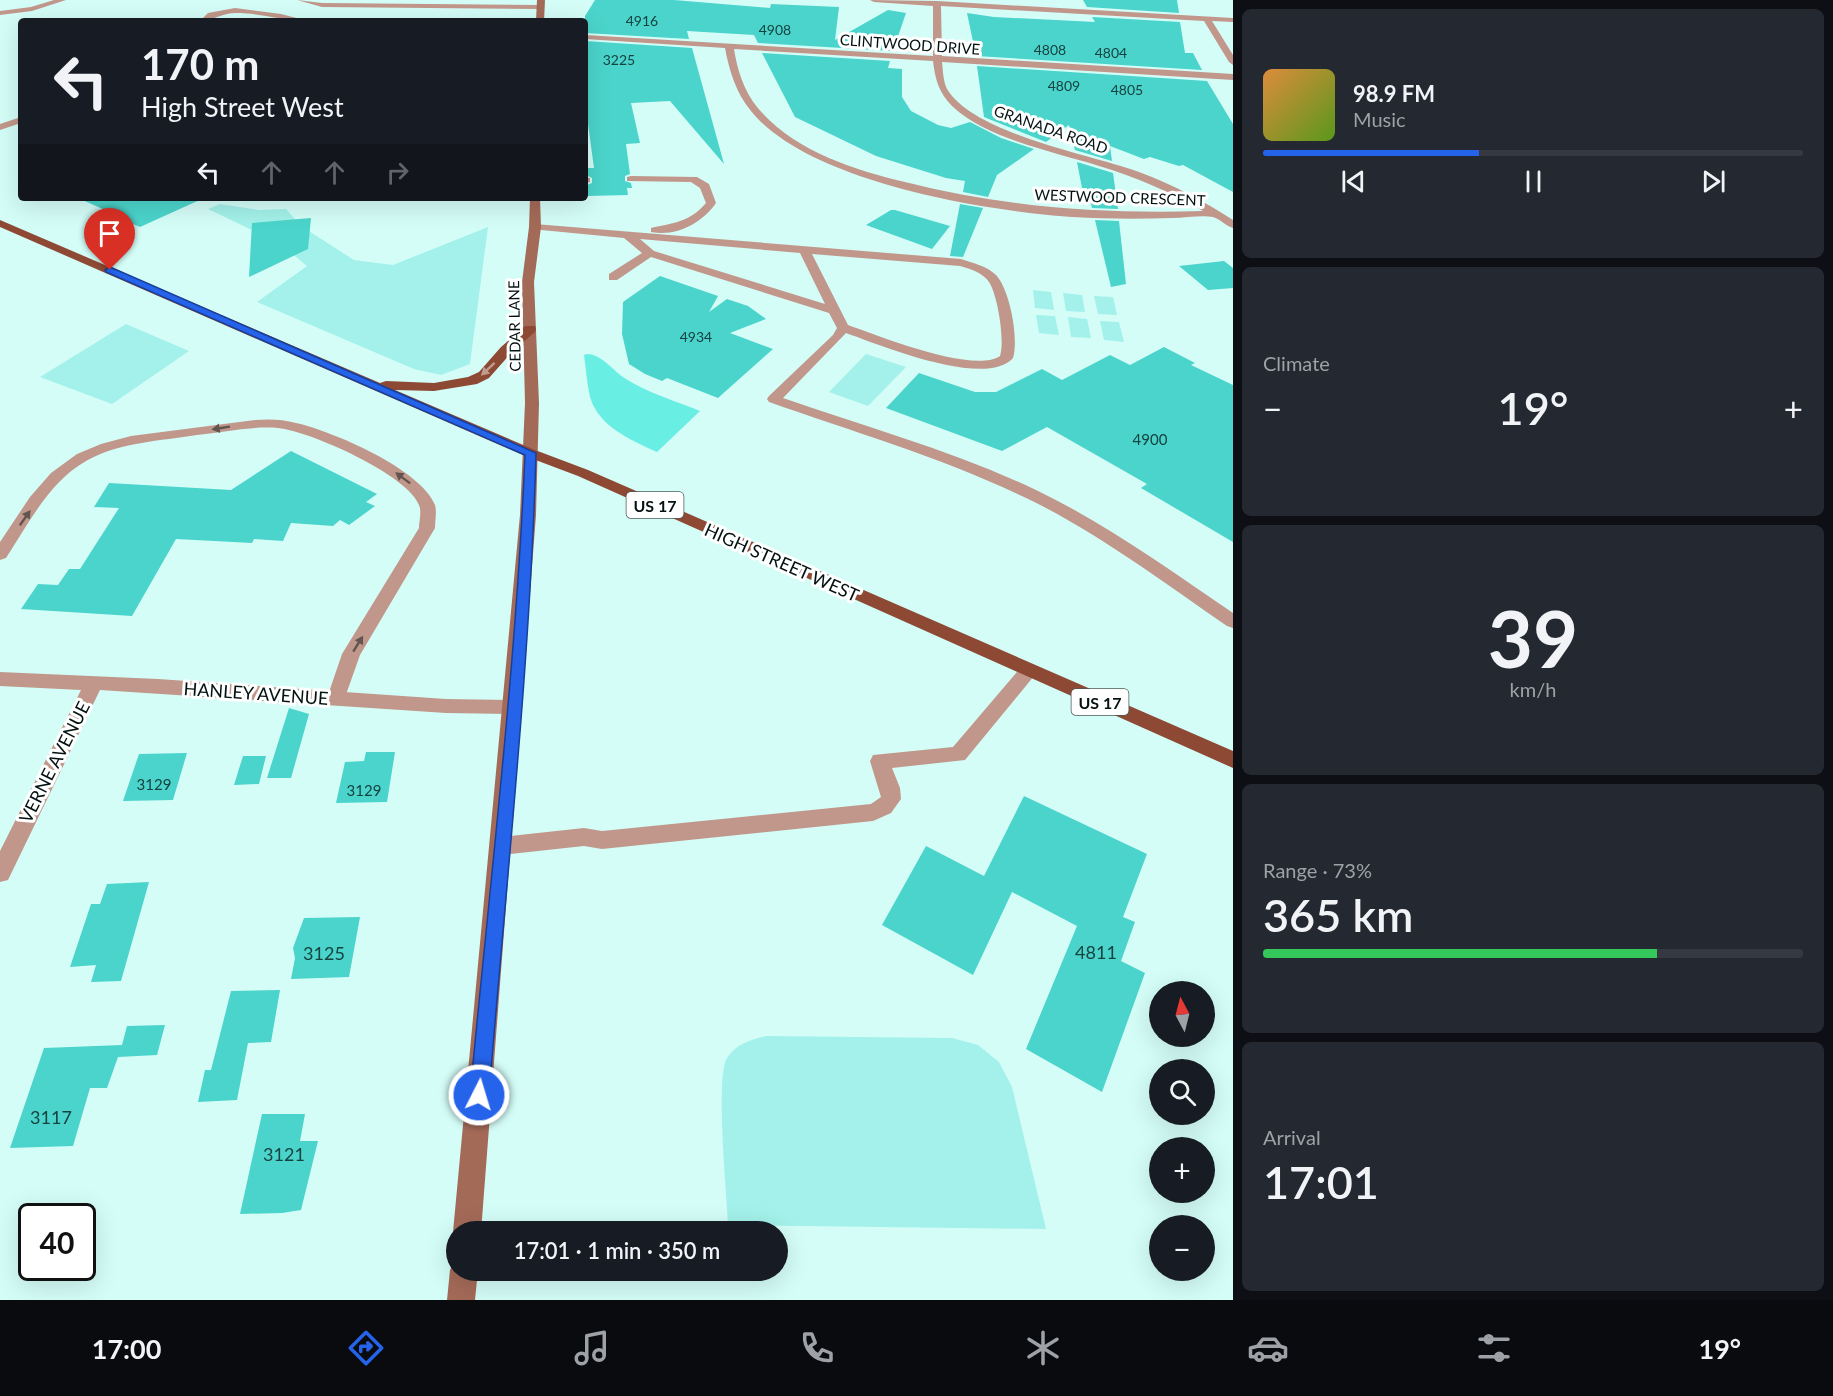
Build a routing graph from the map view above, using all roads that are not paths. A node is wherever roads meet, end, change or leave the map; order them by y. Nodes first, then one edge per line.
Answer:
1 (62, 0) edge
2 (295, 0) edge
3 (874, 0) edge
4 (303, 1) edge
5 (541, 3) edge
6 (937, 3) junction
7 (0, 13) edge
8 (206, 18) edge
9 (289, 18) edge
10 (538, 18) edge
11 (1206, 18) junction
12 (1233, 20) edge
13 (588, 37) edge
14 (729, 46) junction
15 (939, 59) junction
16 (1233, 62) edge
17 (1233, 77) edge
18 (18, 121) edge
19 (0, 127) edge
20 (631, 179) dead end
21 (536, 201) edge
22 (1217, 214) junction
23 (0, 223) edge
24 (1233, 225) edge
25 (535, 227) junction
26 (627, 235) junction
27 (804, 250) junction
28 (650, 253) junction
29 (613, 277) dead end
30 (835, 311) junction
31 (843, 328) junction
32 (530, 329) junction
33 (372, 384) junction
34 (530, 453) junction
35 (0, 554) edge
36 (1233, 622) edge
37 (1028, 671) junction
38 (0, 679) edge
39 (94, 683) junction
40 (336, 698) junction
41 (512, 707) junction
42 (1233, 760) edge
43 (501, 846) junction
44 (0, 873) edge
45 (468, 1221) edge
46 (463, 1281) edge
47 (461, 1300) edge

1 - 7 street
2 - 4 street
3 - 6 street
4 - 5 street
5 - 10 street
6 - 11 street
6 - 15 street, GRANADA ROAD
8 - 9 street
11 - 12 street
11 - 16 street
13 - 14 street, CLINTWOOD DRIVE
14 - 15 street, CLINTWOOD DRIVE
14 - 22 street, WESTWOOD CRESCENT
15 - 17 street, CLINTWOOD DRIVE
15 - 22 street, GRANADA ROAD
18 - 19 street
20 - 26 street
21 - 25 street, CEDAR LANE
22 - 24 street, GRANADA ROAD
23 - 33 main road, HIGH STREET WEST / US 17
25 - 26 street
25 - 32 street, CEDAR LANE
26 - 27 street
26 - 28 street
27 - 30 street
27 - 31 street
28 - 29 street
28 - 30 street
30 - 31 street
31 - 36 street
32 -> 33 main road
32 - 34 street, CEDAR LANE
33 - 34 main road, HIGH STREET WEST / US 17
34 - 37 main road, HIGH STREET WEST / US 17
34 - 41 street, CEDAR LANE
35 - 40 street
37 - 42 main road, HIGH STREET WEST / US 17
37 - 43 street
38 - 39 street, HANLEY AVENUE
39 - 40 street, HANLEY AVENUE
39 - 44 street, VERNE AVENUE
40 - 41 street, HANLEY AVENUE
41 - 43 street, CEDAR LANE
43 - 45 street, CEDAR LANE
46 - 47 street

